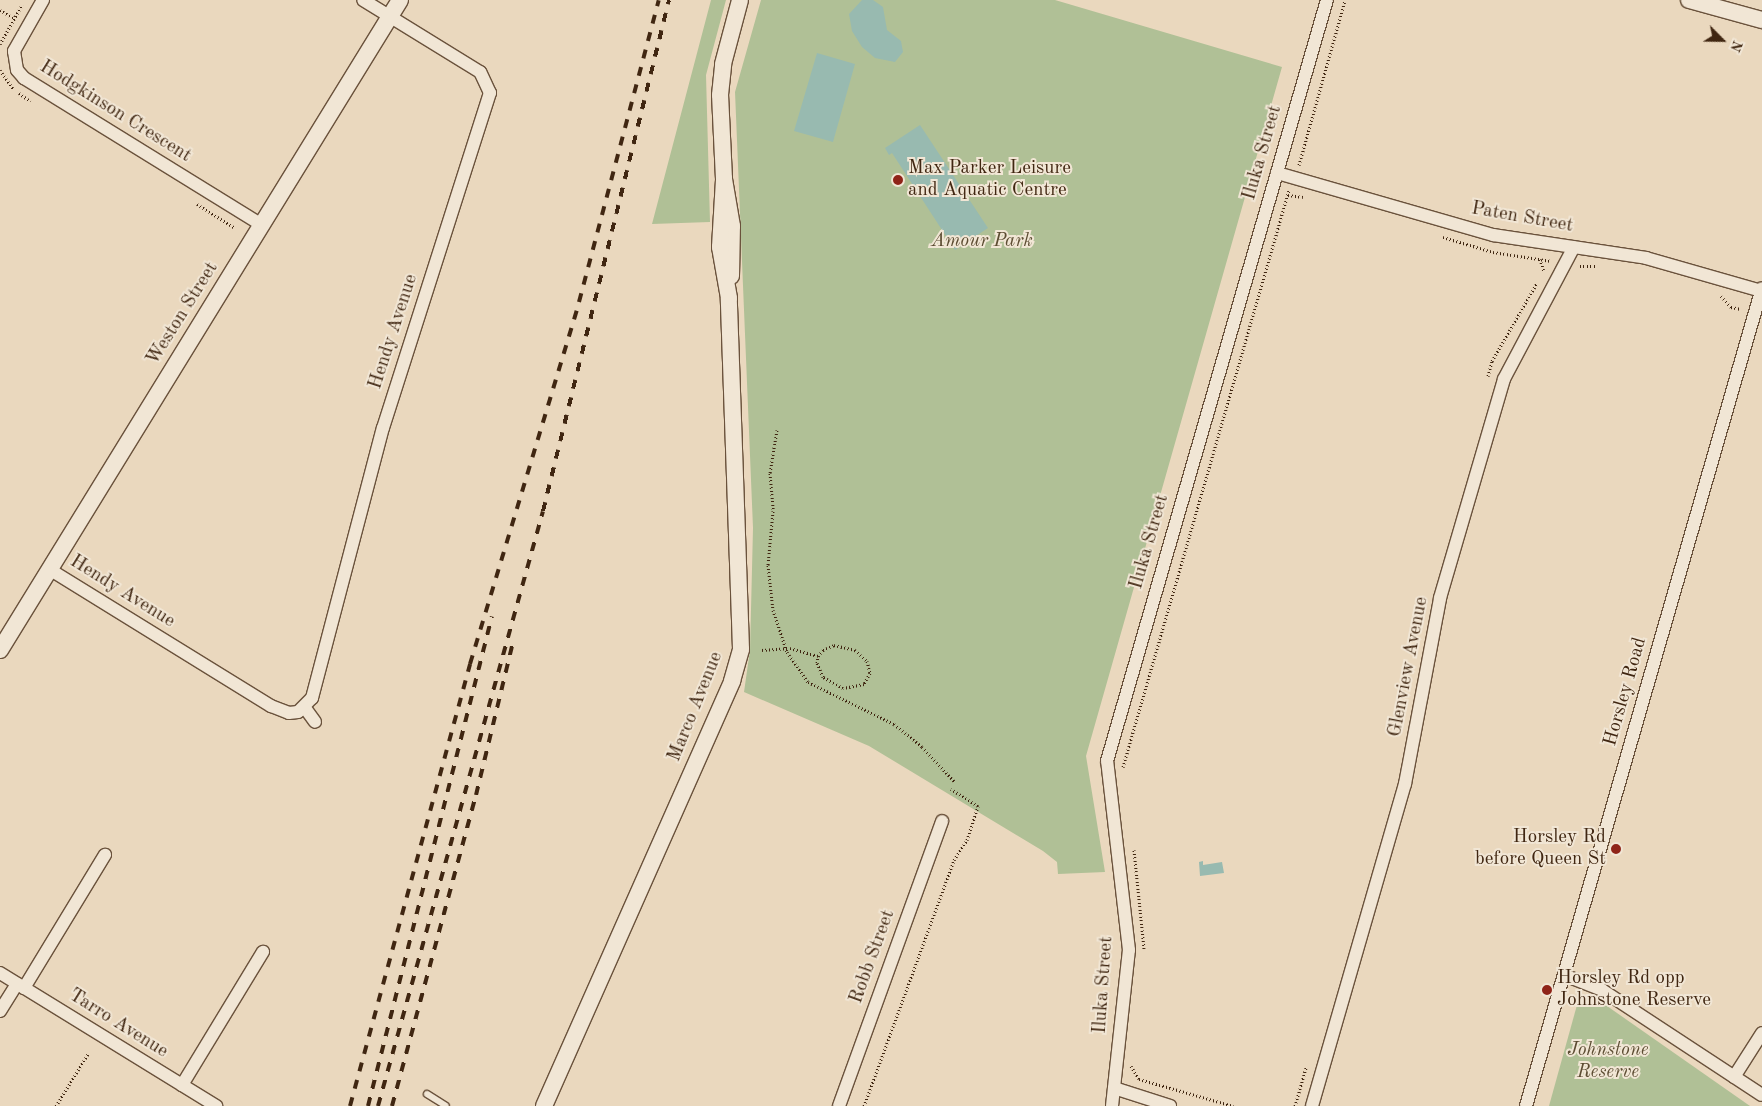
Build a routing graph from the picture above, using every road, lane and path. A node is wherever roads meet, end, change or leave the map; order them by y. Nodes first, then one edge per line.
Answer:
1 (25, 0) edge
2 (43, 0) edge
3 (363, 0) edge
4 (400, 0) edge
5 (740, 0) edge
6 (1327, 0) edge
7 (1345, 0) edge
8 (1689, 0) edge
9 (0, 10) edge
10 (390, 16) junction
11 (14, 18) junction
12 (1762, 20) edge
13 (27, 26) junction
14 (0, 44) edge
15 (1277, 173) junction
16 (1293, 177) junction
17 (262, 225) junction
18 (1574, 247) junction
19 (1762, 290) edge
20 (777, 430) dead end
21 (50, 569) junction
22 (785, 649) junction
23 (0, 650) edge
24 (762, 650) dead end
25 (818, 656) junction
26 (305, 708) junction
27 (314, 722) dead end
28 (1124, 776) dead end
29 (955, 782) dead end
30 (951, 790) dead end
31 (942, 821) dead end
32 (1132, 841) dead end
33 (105, 855) dead end
34 (263, 952) dead end
35 (1144, 954) dead end
36 (0, 973) edge
37 (1564, 975) junction
38 (20, 986) junction
39 (0, 1011) edge
40 (1762, 1033) edge
41 (88, 1054) dead end
42 (1132, 1057) dead end
43 (1734, 1077) junction
44 (182, 1085) junction
45 (1114, 1088) junction
46 (427, 1094) dead end
47 (1762, 1095) edge
48 (56, 1106) edge
49 (216, 1106) edge
50 (446, 1106) edge
51 (544, 1106) edge
52 (839, 1106) edge
53 (864, 1106) edge
54 (1112, 1106) edge
55 (1170, 1106) edge
56 (1233, 1106) edge
57 (1312, 1106) edge
58 (1526, 1106) edge

1 - 11 path
2 - 13 street, Hodgkinson Crescent
3 - 10 street
4 - 10 street, Weston Street
5 - 51 street, Marco Avenue
6 - 15 street, Iluka Street
7 - 16 path
8 - 12 street
9 - 11 path
10 - 17 street, Weston Street
10 - 26 street, Hendy Avenue
11 - 13 path
11 - 14 path
13 - 17 street, Hodgkinson Crescent
15 - 16 street, Paten Street
15 - 45 street, Iluka Street
16 - 18 street, Paten Street
16 - 28 path
17 - 21 street, Weston Street
18 - 19 street, Paten Street
18 - 57 street, Glenview Avenue
19 - 37 street, Horsley Road
20 - 22 path
21 - 23 street, Weston Street
21 - 26 street, Hendy Avenue
22 - 24 path
22 - 25 path
22 - 29 path
25 - 25 path
26 - 27 street
30 - 53 path
31 - 52 street, Robb Street
32 - 35 path
33 - 38 street
34 - 44 street
36 - 38 street, Tarro Avenue
37 - 43 street
37 - 58 street, Horsley Road
38 - 39 street
38 - 44 street, Tarro Avenue
40 - 43 street
41 - 48 path
42 - 56 path
43 - 47 street
44 - 49 street, Tarro Avenue
45 - 54 street, Iluka Street
45 - 55 street
46 - 50 lane

